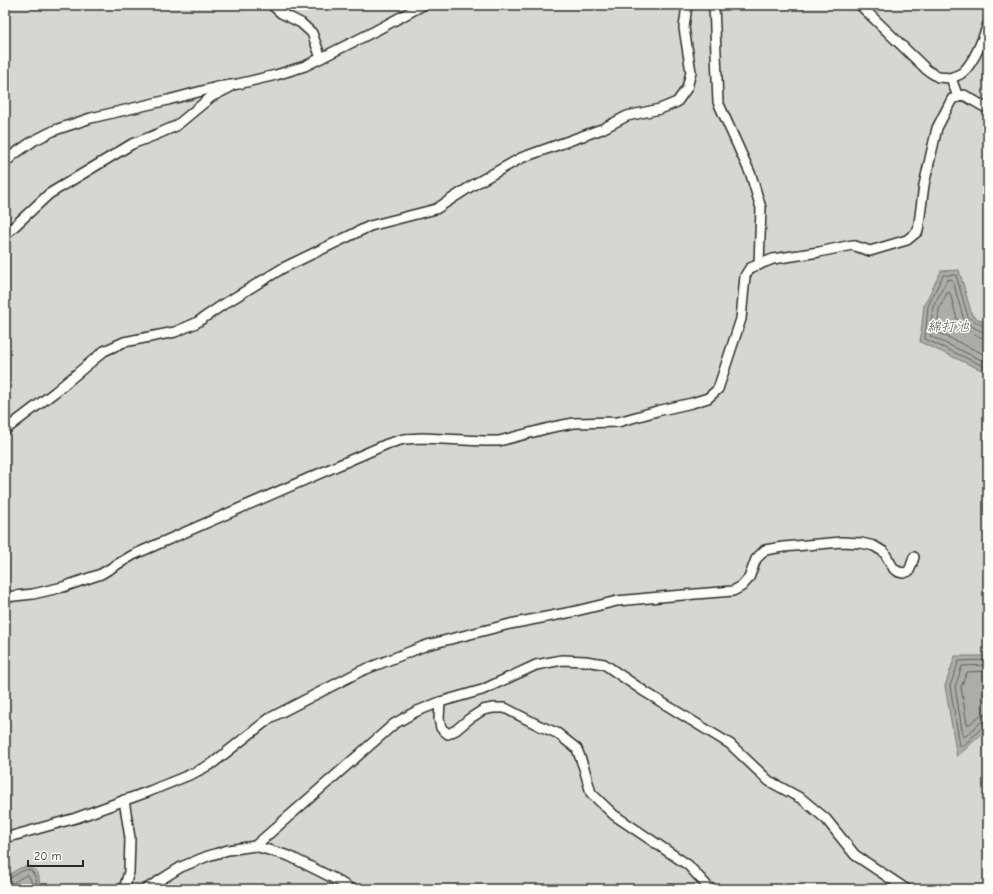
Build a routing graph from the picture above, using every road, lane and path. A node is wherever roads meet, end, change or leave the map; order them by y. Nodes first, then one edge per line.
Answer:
1 (272, 5) edge
2 (424, 5) edge
3 (687, 5) edge
4 (714, 5) edge
5 (860, 5) edge
6 (988, 24) edge
7 (321, 58) junction
8 (951, 78) junction
9 (238, 84) junction
10 (958, 97) junction
11 (988, 109) edge
12 (5, 163) edge
13 (5, 235) edge
14 (759, 265) junction
15 (5, 430) edge
16 (914, 557) dead end
17 (5, 597) edge
18 (440, 702) junction
19 (124, 800) junction
20 (5, 838) edge
21 (255, 846) junction
22 (124, 889) edge
23 (146, 889) edge
24 (351, 889) edge
25 (710, 889) edge
26 (906, 889) edge

1 - 7 lane
2 - 7 lane
3 - 15 lane
4 - 14 lane
5 - 8 lane
6 - 8 lane
7 - 9 lane
8 - 10 lane
9 - 12 lane
9 - 13 lane
10 - 11 lane
10 - 14 lane
14 - 17 lane
16 - 19 lane
18 - 21 lane
18 - 25 lane
18 - 26 lane
19 - 20 lane
19 - 22 lane
21 - 23 lane
21 - 24 lane

